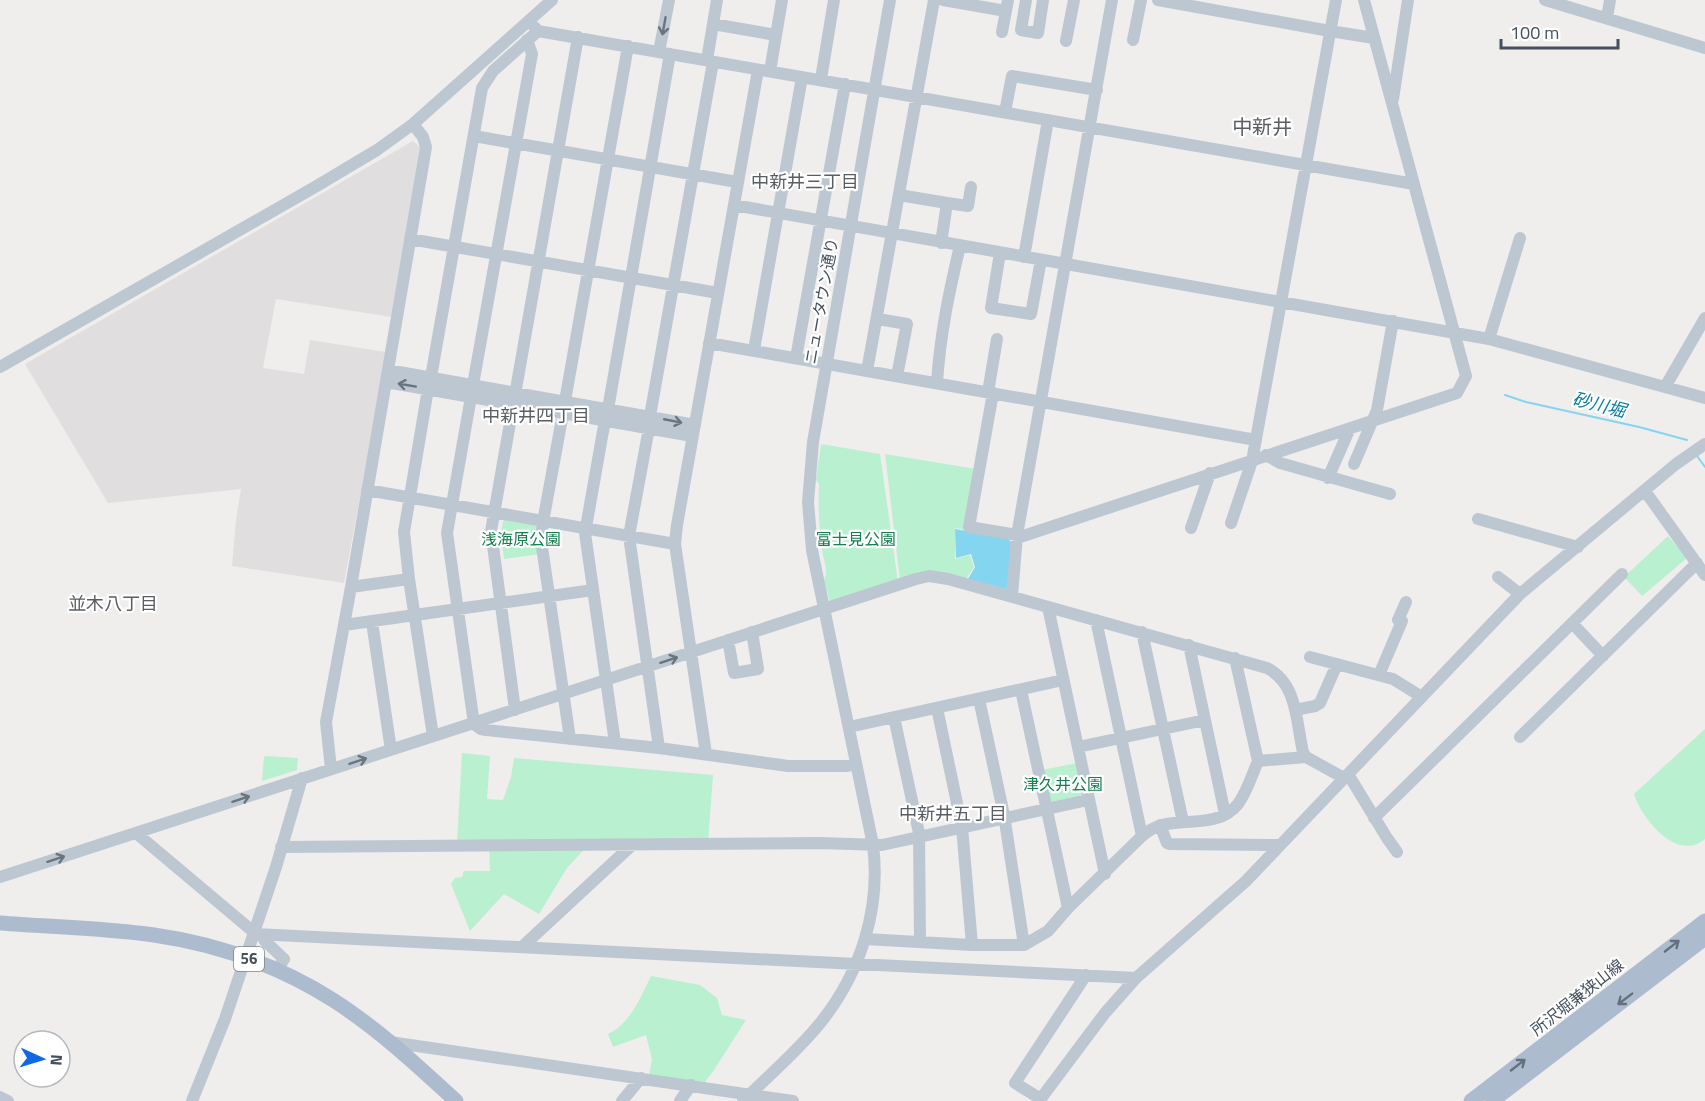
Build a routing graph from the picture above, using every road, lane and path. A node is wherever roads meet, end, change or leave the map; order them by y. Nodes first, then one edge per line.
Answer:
1 (552, 0) edge
2 (669, 0) edge
3 (717, 0) edge
4 (782, 0) edge
5 (834, 0) edge
6 (890, 0) edge
7 (934, 0) edge
8 (943, 0) edge
9 (1026, 0) edge
10 (1043, 0) edge
11 (1074, 0) edge
12 (1112, 0) edge
13 (1141, 0) edge
14 (1158, 0) edge
15 (1336, 0) edge
16 (1364, 0) edge
17 (1407, 0) edge
18 (1545, 0) edge
19 (1610, 0) edge
20 (1007, 5) edge
21 (1607, 18) junction
22 (529, 21) junction
23 (713, 24) junction
24 (538, 31) junction
25 (1002, 32) dead end
26 (1330, 32) junction
27 (776, 35) junction
28 (582, 38) junction
29 (1374, 38) junction
30 (528, 40) junction
31 (1133, 40) dead end
32 (1066, 41) dead end
33 (628, 46) junction
34 (1705, 48) edge
35 (665, 53) junction
36 (710, 61) junction
37 (764, 70) junction
38 (802, 77) junction
39 (821, 79) junction
40 (845, 84) junction
41 (874, 89) junction
42 (1097, 90) junction
43 (917, 97) junction
44 (1392, 104) junction
45 (1005, 112) junction
46 (1048, 120) junction
47 (413, 124) junction
48 (1090, 126) junction
49 (474, 136) junction
50 (516, 143) junction
51 (562, 151) junction
52 (608, 159) junction
53 (1305, 165) junction
54 (650, 167) junction
55 (692, 175) junction
56 (737, 182) junction
57 (1414, 184) junction
58 (971, 187) dead end
59 (899, 195) junction
60 (947, 203) junction
61 (734, 205) junction
62 (777, 213) junction
63 (821, 222) junction
64 (851, 226) junction
65 (892, 234) junction
66 (1520, 238) dead end
67 (410, 239) junction
68 (941, 243) junction
69 (454, 246) junction
70 (960, 246) junction
71 (1000, 253) junction
72 (496, 254) junction
73 (1024, 257) junction
74 (1041, 260) junction
75 (542, 262) junction
76 (1065, 264) junction
77 (588, 270) junction
78 (631, 278) junction
79 (673, 285) junction
80 (718, 293) junction
81 (1280, 302) junction
82 (1705, 318) edge
83 (878, 319) junction
84 (1393, 321) junction
85 (1454, 332) junction
86 (997, 339) dead end
87 (1489, 339) junction
88 (709, 343) junction
89 (754, 350) junction
90 (796, 358) junction
91 (826, 364) junction
92 (0, 367) edge
93 (867, 371) junction
94 (387, 376) junction
95 (897, 376) junction
96 (430, 383) junction
97 (937, 383) junction
98 (1665, 387) junction
99 (472, 391) junction
100 (991, 392) junction
101 (1705, 398) edge
102 (518, 399) junction
103 (1042, 401) junction
104 (564, 407) junction
105 (606, 415) junction
106 (1375, 419) junction
107 (649, 422) junction
108 (1350, 428) junction
109 (693, 430) junction
110 (1256, 440) junction
111 (1705, 444) edge
112 (1266, 455) junction
113 (1252, 460) junction
114 (1354, 464) dead end
115 (1210, 474) junction
116 (1328, 478) junction
117 (367, 490) junction
118 (1645, 491) junction
119 (1389, 494) dead end
120 (410, 498) junction
121 (452, 505) junction
122 (498, 513) junction
123 (1478, 519) dead end
124 (543, 522) junction
125 (1231, 523) dead end
126 (1191, 528) dead end
127 (586, 529) junction
128 (629, 536) junction
129 (1017, 537) junction
130 (675, 544) junction
131 (1578, 547) junction
132 (1697, 563) junction
133 (1622, 574) dead end
134 (1705, 575) edge
135 (1498, 577) dead end
136 (409, 579) junction
137 (351, 586) junction
138 (592, 590) junction
139 (1520, 594) junction
140 (550, 596) junction
141 (1012, 596) junction
142 (1406, 602) dead end
143 (504, 603) junction
144 (1048, 607) junction
145 (823, 609) junction
146 (457, 610) junction
147 (415, 616) junction
148 (1096, 620) junction
149 (372, 622) junction
150 (1572, 623) junction
151 (344, 625) junction
152 (752, 632) junction
153 (1142, 632) junction
154 (728, 640) junction
155 (1189, 645) junction
156 (691, 652) junction
157 (1603, 656) junction
158 (1310, 657) dead end
159 (1235, 658) junction
160 (1337, 664) junction
161 (647, 667) junction
162 (1378, 675) junction
163 (606, 680) junction
164 (1063, 680) junction
165 (1021, 690) junction
166 (564, 695) junction
167 (1422, 697) junction
168 (979, 699) junction
169 (937, 708) junction
170 (519, 709) junction
171 (1295, 710) junction
172 (894, 717) junction
173 (1205, 720) junction
174 (474, 723) junction
175 (849, 727) junction
176 (1162, 729) junction
177 (433, 736) junction
178 (1120, 737) junction
179 (1520, 737) dead end
180 (570, 739) junction
181 (615, 743) junction
182 (1078, 747) junction
183 (659, 748) junction
184 (391, 750) junction
185 (706, 754) junction
186 (1306, 757) junction
187 (1258, 761) junction
188 (856, 764) junction
189 (331, 769) junction
190 (1346, 776) junction
191 (302, 778) junction
192 (1088, 800) junction
193 (1047, 809) junction
194 (1225, 814) junction
195 (1004, 818) junction
196 (1374, 818) junction
197 (1183, 822) junction
198 (1160, 825) junction
199 (962, 827) junction
200 (136, 833) junction
201 (1142, 836) junction
202 (919, 837) junction
203 (873, 844) junction
204 (632, 845) junction
205 (1280, 845) junction
206 (281, 847) junction
207 (1397, 852) dead end
208 (1105, 874) junction
209 (0, 877) edge
210 (1068, 908) junction
211 (1705, 921) edge
212 (0, 923) edge
213 (257, 933) junction
214 (1705, 938) edge
215 (865, 939) junction
216 (920, 942) junction
217 (972, 945) junction
218 (1024, 945) junction
219 (522, 946) junction
220 (245, 958) junction
221 (856, 965) junction
222 (278, 970) junction
223 (1086, 975) junction
224 (1136, 978) junction
225 (389, 1042) junction
226 (641, 1078) junction
227 (691, 1085) junction
228 (0, 1096) edge
229 (746, 1098) edge
230 (1040, 1100) edge
231 (8, 1101) edge
232 (192, 1101) edge
233 (456, 1101) edge
234 (622, 1101) edge
235 (680, 1101) edge
236 (793, 1101) edge
237 (1471, 1101) edge
238 (1492, 1101) edge

1 - 22 street
2 -> 35 street
3 - 23 street
4 - 27 street
5 - 39 street
6 - 41 street, ニュータウン通り
7 - 43 street
8 - 20 street
9 - 10 street
11 - 32 street
12 - 42 street
13 - 31 street
14 - 26 street
15 - 26 street
16 - 29 street
17 - 44 street
18 - 21 street
19 - 21 street
20 - 25 street
21 - 34 street
22 - 24 street
22 - 47 street
23 - 27 street
23 - 36 street
24 - 28 street
24 - 30 street
26 - 29 street
26 - 53 street
27 - 37 street
28 - 33 street
28 - 51 street
29 - 44 street
30 - 49 street
30 - 50 street
33 - 35 street
33 - 52 street
35 - 36 street
35 - 54 street
36 - 37 street
36 - 55 street
37 - 38 street
37 - 56 street
38 - 39 street
38 - 62 street
39 - 40 street
40 - 41 street
40 - 63 street
41 - 43 street
41 - 64 street, ニュータウン通り
42 - 45 street
42 - 48 street
43 - 45 street
43 - 59 street
44 - 57 street
45 - 46 street
46 - 48 street
46 - 73 street
47 - 67 street
47 - 92 street
48 - 53 street
48 - 76 street
49 - 50 street
49 - 69 street
50 - 51 street
50 - 72 street
51 - 52 street
51 - 75 street
52 - 54 street
52 - 77 street
53 - 57 street
53 - 81 street
54 - 55 street
54 - 78 street
55 - 56 street
55 - 79 street
56 - 61 street
57 - 85 street
58 - 60 street
59 - 60 street
59 - 65 street
60 - 68 street
61 - 62 street
61 - 80 street
62 - 63 street
62 - 89 street
63 - 64 street
63 - 90 street
64 - 65 street
64 - 91 street, ニュータウン通り
65 - 68 street
65 - 83 street
66 - 87 street
67 - 69 street
67 - 94 street
68 - 70 street
69 - 72 street
69 - 96 street
70 - 71 street
70 - 97 street
71 - 73 street
71 - 74 street
72 - 75 street
72 - 99 street
73 - 74 street
74 - 76 street
75 - 77 street
75 - 102 street
76 - 81 street
76 - 103 street
77 - 78 street
77 - 104 street
78 - 79 street
78 - 105 street
79 - 80 street
79 - 107 street
80 - 88 street
81 - 84 street
81 - 110 street
82 - 98 street
83 - 93 street
83 - 95 street
84 - 85 street
84 - 106 street
85 - 87 street
85 - 106 street
86 - 100 street
87 - 98 street
88 - 89 street
88 - 109 street
89 - 90 street
90 - 91 street
91 - 93 street
91 - 145 street, ニュータウン通り
93 - 95 street
94 - 96 street
94 - 117 street
95 - 97 street
96 - 99 street
96 - 120 street
97 - 100 street
98 - 101 street
99 - 102 street
99 - 121 street
100 - 103 street
100 - 129 street
102 - 104 street
102 - 122 street
103 - 110 street
103 - 129 street
104 - 105 street
104 - 124 street
105 - 107 street
105 - 127 street
106 - 108 street
106 - 114 street
107 - 109 street
107 - 128 street
108 - 112 street
108 - 116 street
109 - 130 street
110 - 113 street
111 - 118 street
112 - 113 street
112 - 116 street
113 - 115 street
113 - 125 street
115 - 126 street
115 - 129 street
116 - 119 street
117 - 120 street
117 - 137 street
118 - 131 street
118 - 132 street
120 - 121 street
120 - 136 street
121 - 122 street
121 - 146 street
122 - 124 street
122 - 143 street
123 - 131 street
124 - 127 street
124 - 140 street
127 - 128 street
127 - 138 street
128 - 130 street
128 - 161 street
129 - 141 street
130 - 156 street
131 - 139 street
132 - 134 street
132 - 157 street
133 - 150 street
135 - 139 street
136 - 137 street
136 - 147 street
137 - 151 street
138 - 140 street
138 - 163 street
139 - 167 street
140 - 143 street
140 - 166 street
141 - 144 street
141 - 145 street
142 - 162 street
143 - 146 street
143 - 170 street
144 - 148 street
144 - 164 street
145 - 152 street
145 - 175 street, ニュータウン通り
146 - 147 street
146 - 174 street
147 - 149 street
147 - 177 street
148 - 153 street
148 - 178 street
149 - 151 street
149 - 184 street
150 - 157 street
150 - 196 street
151 - 189 street
152 - 154 street
152 - 154 street
153 - 155 street
153 - 176 street
154 - 156 street
155 - 159 street
155 - 173 street
161 -> 156 street
156 - 185 street
157 - 179 street
158 - 160 street
159 - 171 street
159 - 187 street
160 - 162 street
160 - 171 street
161 - 163 street
161 - 183 street
162 - 167 street
163 - 166 street
163 - 181 street
164 - 165 street
164 - 182 street
165 - 168 street
165 - 193 street
166 - 170 street
166 - 180 street
167 - 190 street
168 - 169 street
168 - 195 street
169 - 172 street
169 - 199 street
170 - 174 street
171 - 186 street
172 - 175 street
172 - 202 street
173 - 176 street
173 - 194 street
174 - 177 street
174 - 180 street
175 - 188 street, ニュータウン通り
176 - 178 street
176 - 197 street
177 - 184 street
178 - 182 street
178 - 201 street
180 - 181 street
181 - 183 street
182 - 192 street
183 - 185 street
189 -> 184 street
185 - 188 street
186 - 187 street
186 - 190 street
187 - 194 street
188 - 203 street, ニュータウン通り
189 - 191 street
190 - 196 street
190 - 205 street
200 -> 191 street
191 - 206 street
192 - 193 street
192 - 208 street
193 - 195 street
193 - 210 street
194 - 197 street
195 - 199 street
195 - 218 street
196 - 207 street
197 - 198 street
198 - 201 street
198 - 205 street
199 - 202 street
199 - 217 street
209 -> 200 street
200 - 213 street
201 - 208 street
202 - 203 street
202 - 216 street
203 - 204 street
203 - 215 street, ニュータウン通り
204 - 206 street
204 - 219 street
205 - 224 street
206 - 213 street
208 - 210 street
210 - 218 street
237 -> 211 main road, 所沢堀兼狭山線
212 - 220 main road, 56
213 - 219 street
213 - 220 street
213 - 222 street
214 -> 238 main road, 所沢堀兼狭山線
215 - 216 street
215 - 221 street, ニュータウン通り
216 - 217 street
217 - 218 street
219 - 221 street
220 - 222 main road, 56
220 - 232 street
221 - 223 street
221 - 229 street, ニュータウン通り
222 - 225 main road, 56
223 - 224 street
223 - 230 street
224 - 230 street
225 - 226 street
225 - 233 main road, 56
226 - 227 street
226 - 234 street
227 - 229 street
227 - 235 street
228 - 231 street
229 - 236 street

